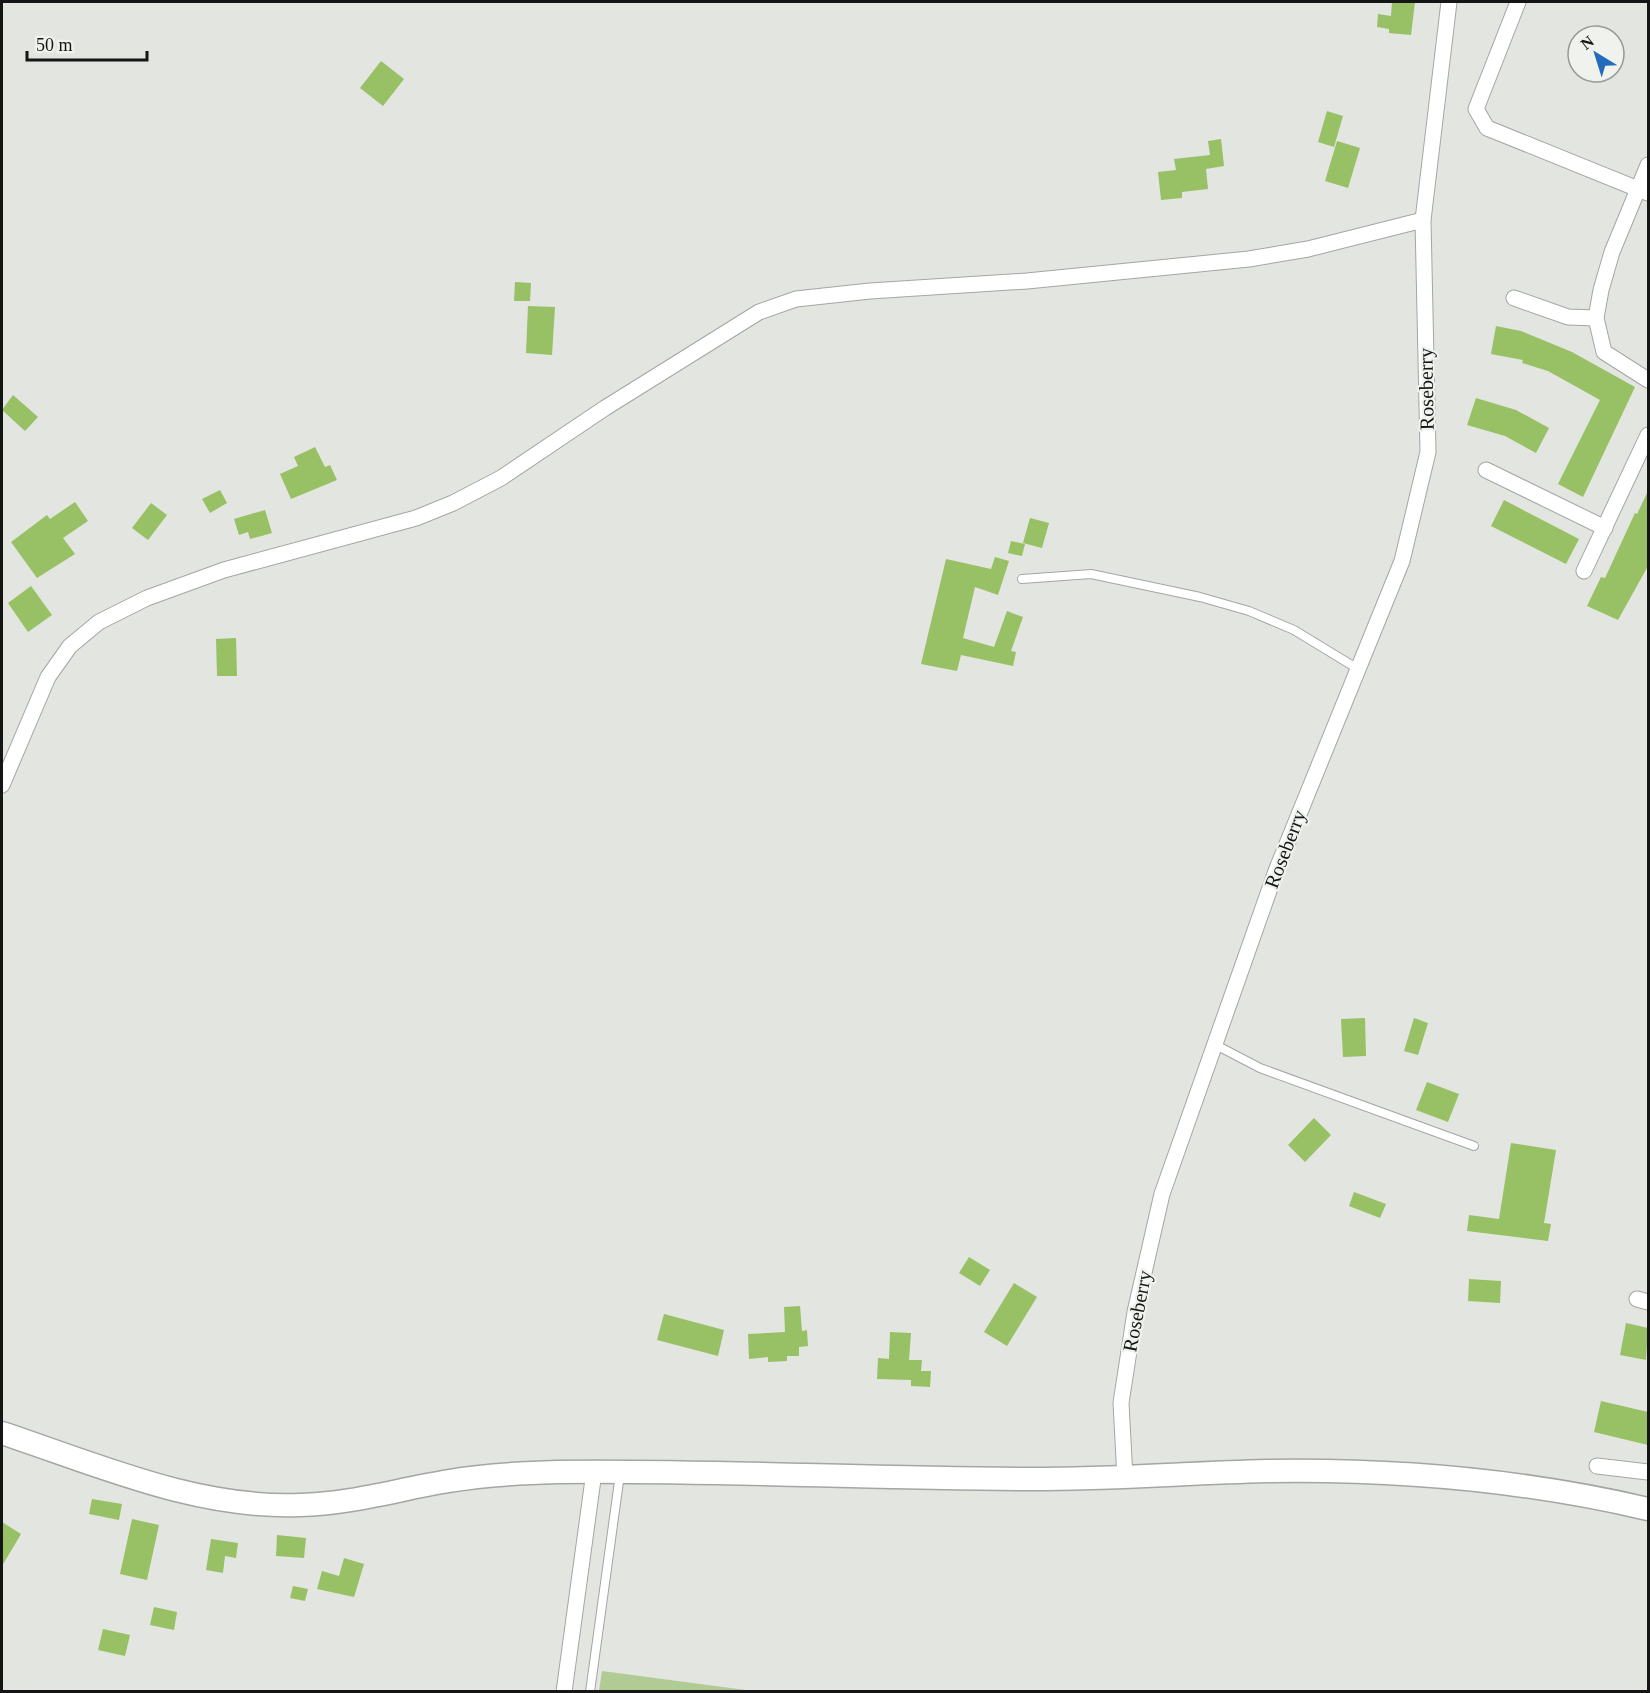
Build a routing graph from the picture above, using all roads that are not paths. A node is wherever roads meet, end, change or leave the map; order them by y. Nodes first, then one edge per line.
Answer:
1 (1449, 2) edge
2 (1518, 2) edge
3 (1648, 165) edge
4 (1644, 191) edge
5 (1423, 220) junction
6 (1514, 298) dead end
7 (1596, 318) junction
8 (1648, 380) edge
9 (1648, 435) edge
10 (1486, 470) dead end
11 (1605, 528) junction
12 (1584, 571) dead end
13 (1022, 579) dead end
14 (1358, 669) junction
15 (2, 785) edge
16 (1214, 1044) junction
17 (1474, 1146) dead end
18 (2, 1433) edge
19 (1598, 1467) dead end
20 (594, 1472) junction
21 (620, 1472) junction
22 (1648, 1472) edge
23 (1125, 1478) junction
24 (1648, 1509) edge
25 (564, 1692) edge
26 (590, 1692) edge

1 - 5 street, Roseberry
2 - 4 street
3 - 4 street
4 - 7 street
5 - 14 street, Roseberry
5 - 15 street
6 - 7 street
7 - 8 street
9 - 11 street
10 - 11 street
11 - 12 street
13 - 14 lane
14 - 16 street, Roseberry
16 - 17 lane
16 - 23 street, Roseberry
18 - 20 main road
19 - 22 street
20 - 21 main road
20 - 25 street
21 - 23 main road
21 - 26 lane
23 - 24 main road

